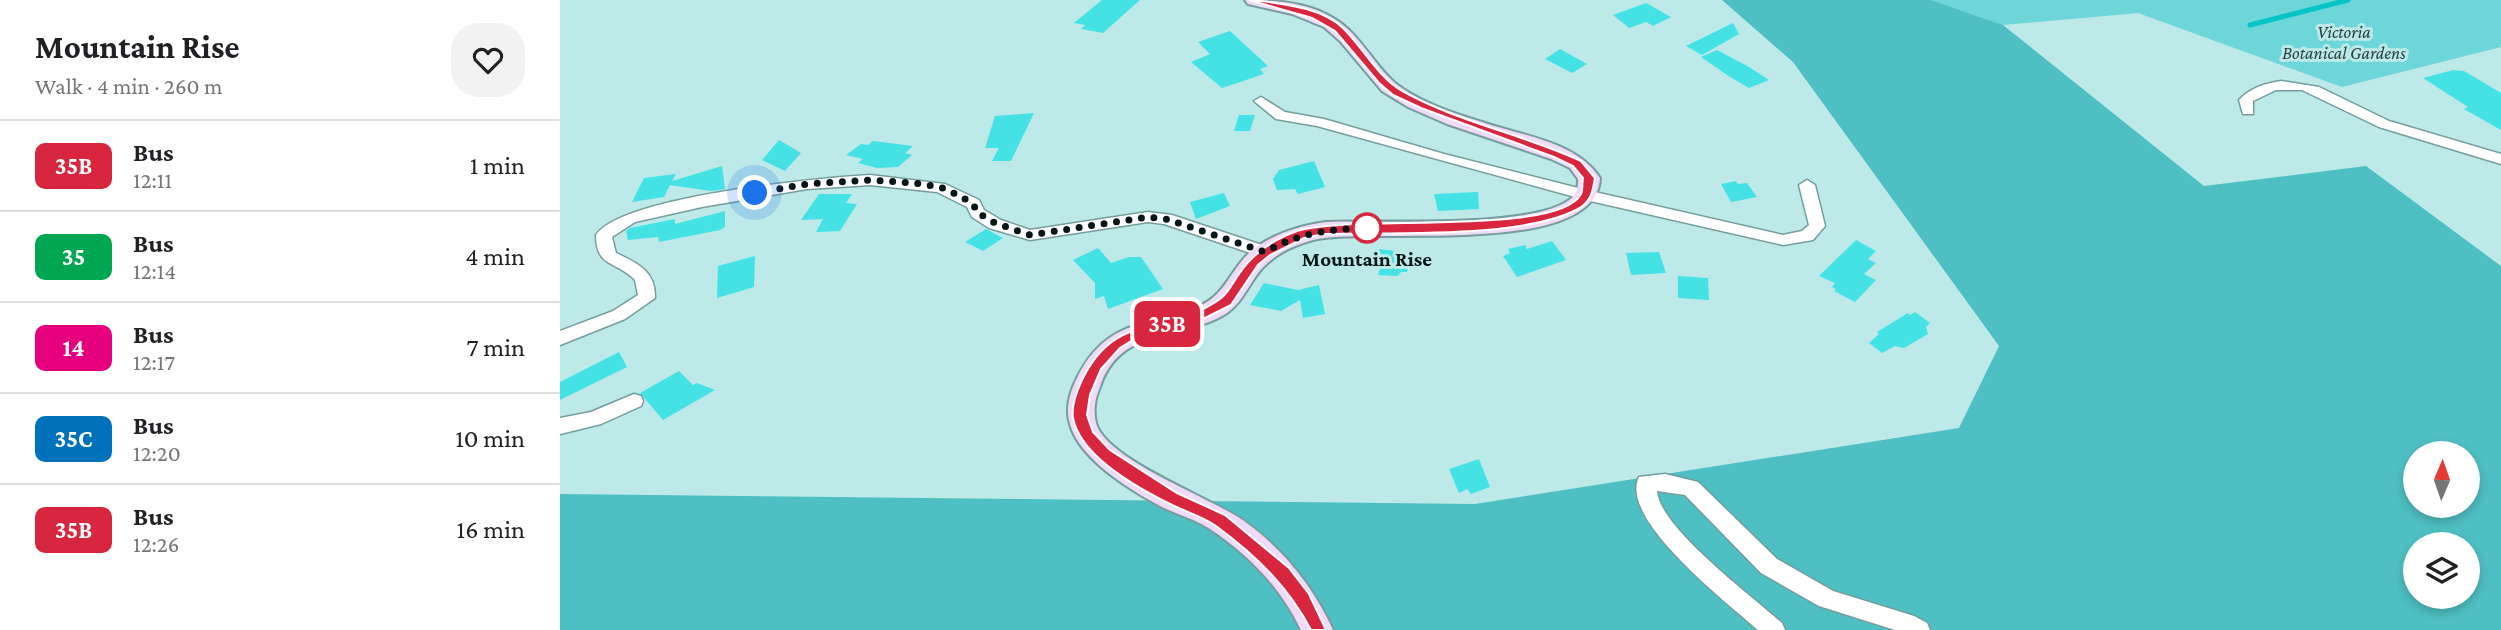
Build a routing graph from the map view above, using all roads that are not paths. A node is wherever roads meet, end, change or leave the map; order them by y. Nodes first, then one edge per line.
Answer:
1 (1254, 0) edge
2 (1261, 101) dead end
3 (2248, 111) dead end
4 (2501, 159) edge
5 (1807, 185) dead end
6 (1586, 195) junction
7 (1265, 252) junction
8 (560, 338) edge
9 (634, 401) dead end
10 (560, 426) edge
11 (1317, 630) edge
12 (1774, 630) edge
13 (1919, 630) edge

1 - 6 main road
2 - 6 street
3 - 4 street
5 - 6 street
6 - 7 main road
7 - 8 street
7 - 11 main road
9 - 10 street
12 - 13 street

